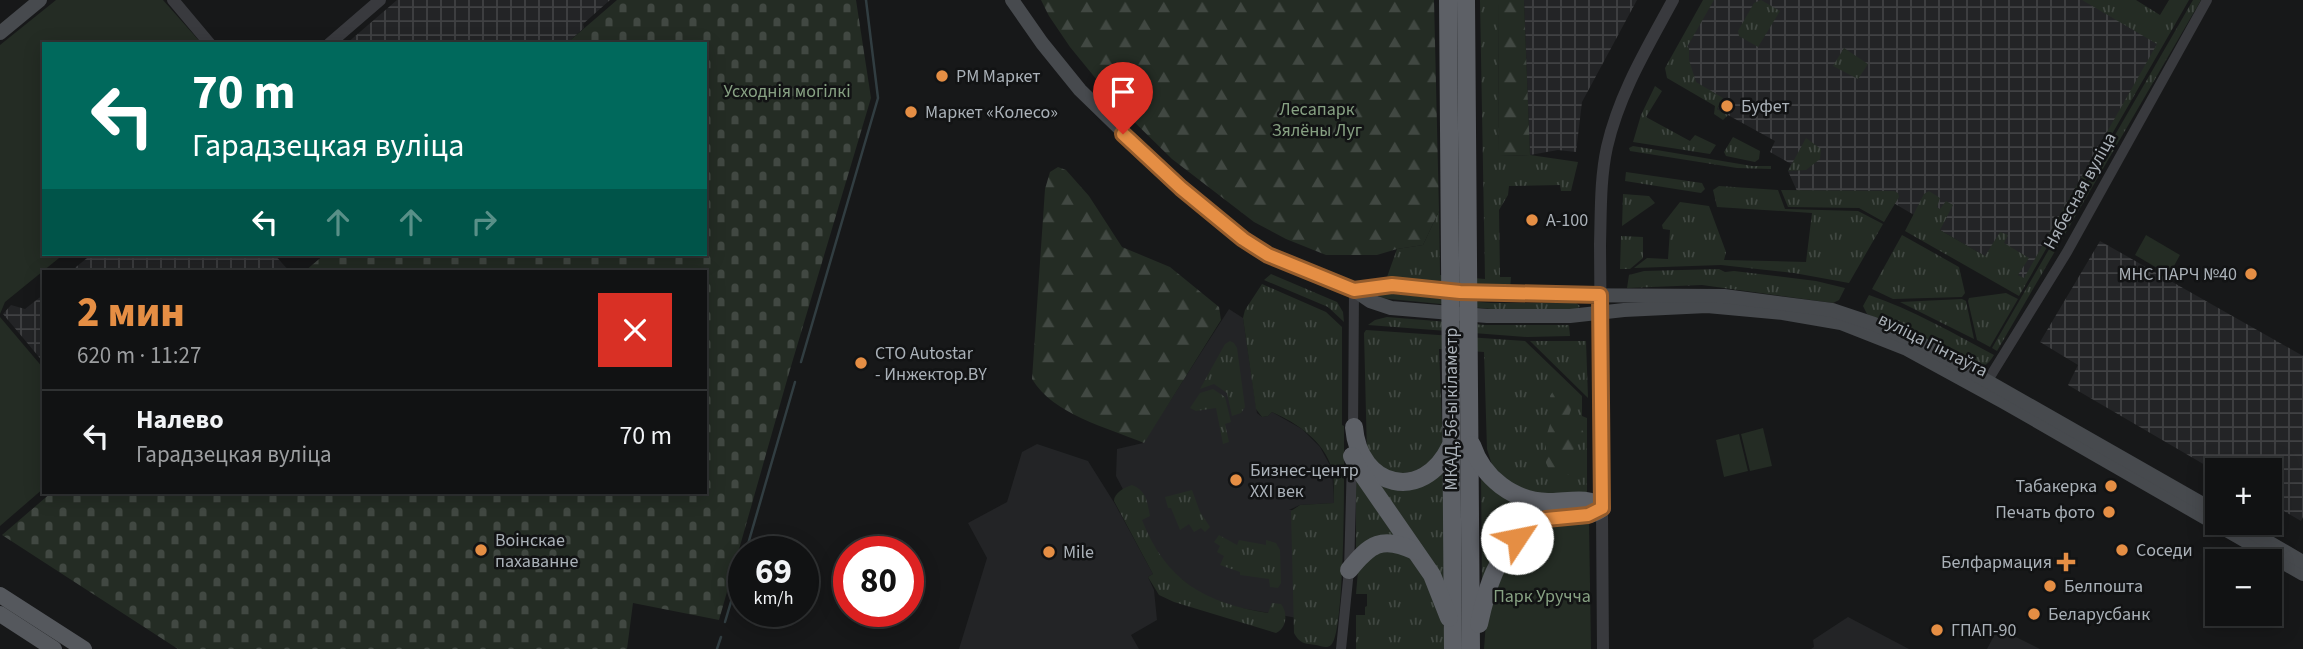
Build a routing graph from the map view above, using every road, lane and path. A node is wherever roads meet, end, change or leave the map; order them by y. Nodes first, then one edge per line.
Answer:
1 (40, 0) edge
2 (173, 0) edge
3 (380, 0) edge
4 (1012, 0) edge
5 (1448, 0) edge
6 (1465, 0) edge
7 (1673, 0) edge
8 (2207, 0) edge
9 (2214, 0) edge
10 (2199, 17) junction
11 (0, 33) edge
12 (209, 42) edge
13 (331, 42) edge
14 (1459, 240) junction
15 (1354, 290) junction
16 (1600, 295) junction
17 (1600, 313) junction
18 (1460, 354) junction
19 (1985, 386) junction
20 (1354, 427) junction
21 (1470, 438) junction
22 (1450, 446) junction
23 (1352, 456) junction
24 (2205, 505) edge
25 (1602, 508) junction
26 (2257, 535) edge
27 (1415, 551) junction
28 (2303, 562) edge
29 (1349, 570) junction
30 (2303, 574) edge
31 (0, 595) edge
32 (0, 614) edge
33 (1454, 640) edge
34 (54, 649) edge
35 (84, 649) edge
36 (1341, 649) edge
37 (1473, 649) edge
38 (1603, 649) edge

1 - 11 main road
2 - 12 street
3 - 13 street
4 - 15 main road, вуліца Гінтаўта
5 - 14 highway, МКАД, 56-ы кіламетр
6 - 14 highway, МКАД, 56-ы кіламетр
7 - 16 street
8 - 10 street, Нябесная вуліца
9 - 10 street, Нябесная вуліца
10 - 19 street, Нябесная вуліца
14 - 18 highway, МКАД, 56-ы кіламетр
15 - 16 main road, вуліца Гінтаўта
15 - 17 main road, вуліца Гінтаўта
15 - 20 street
16 - 17 street
16 - 19 main road, вуліца Гінтаўта
17 - 19 main road, вуліца Гінтаўта
17 - 25 street
18 - 21 highway, МКАД, 56-ы кіламетр
18 - 22 highway, МКАД, 56-ы кіламетр
19 - 24 main road, вуліца Гінтаўта
19 - 30 main road, вуліца Гінтаўта
20 - 22 highway
20 - 23 street
21 - 25 highway
21 - 37 highway, МКАД, 56-ы кіламетр
22 - 33 highway, МКАД, 56-ы кіламетр
23 - 27 highway
23 - 29 street
25 - 37 highway
25 - 38 street
26 - 28 main road
27 - 29 highway
27 - 33 highway
29 - 36 street
31 - 35 main road
32 - 34 main road

